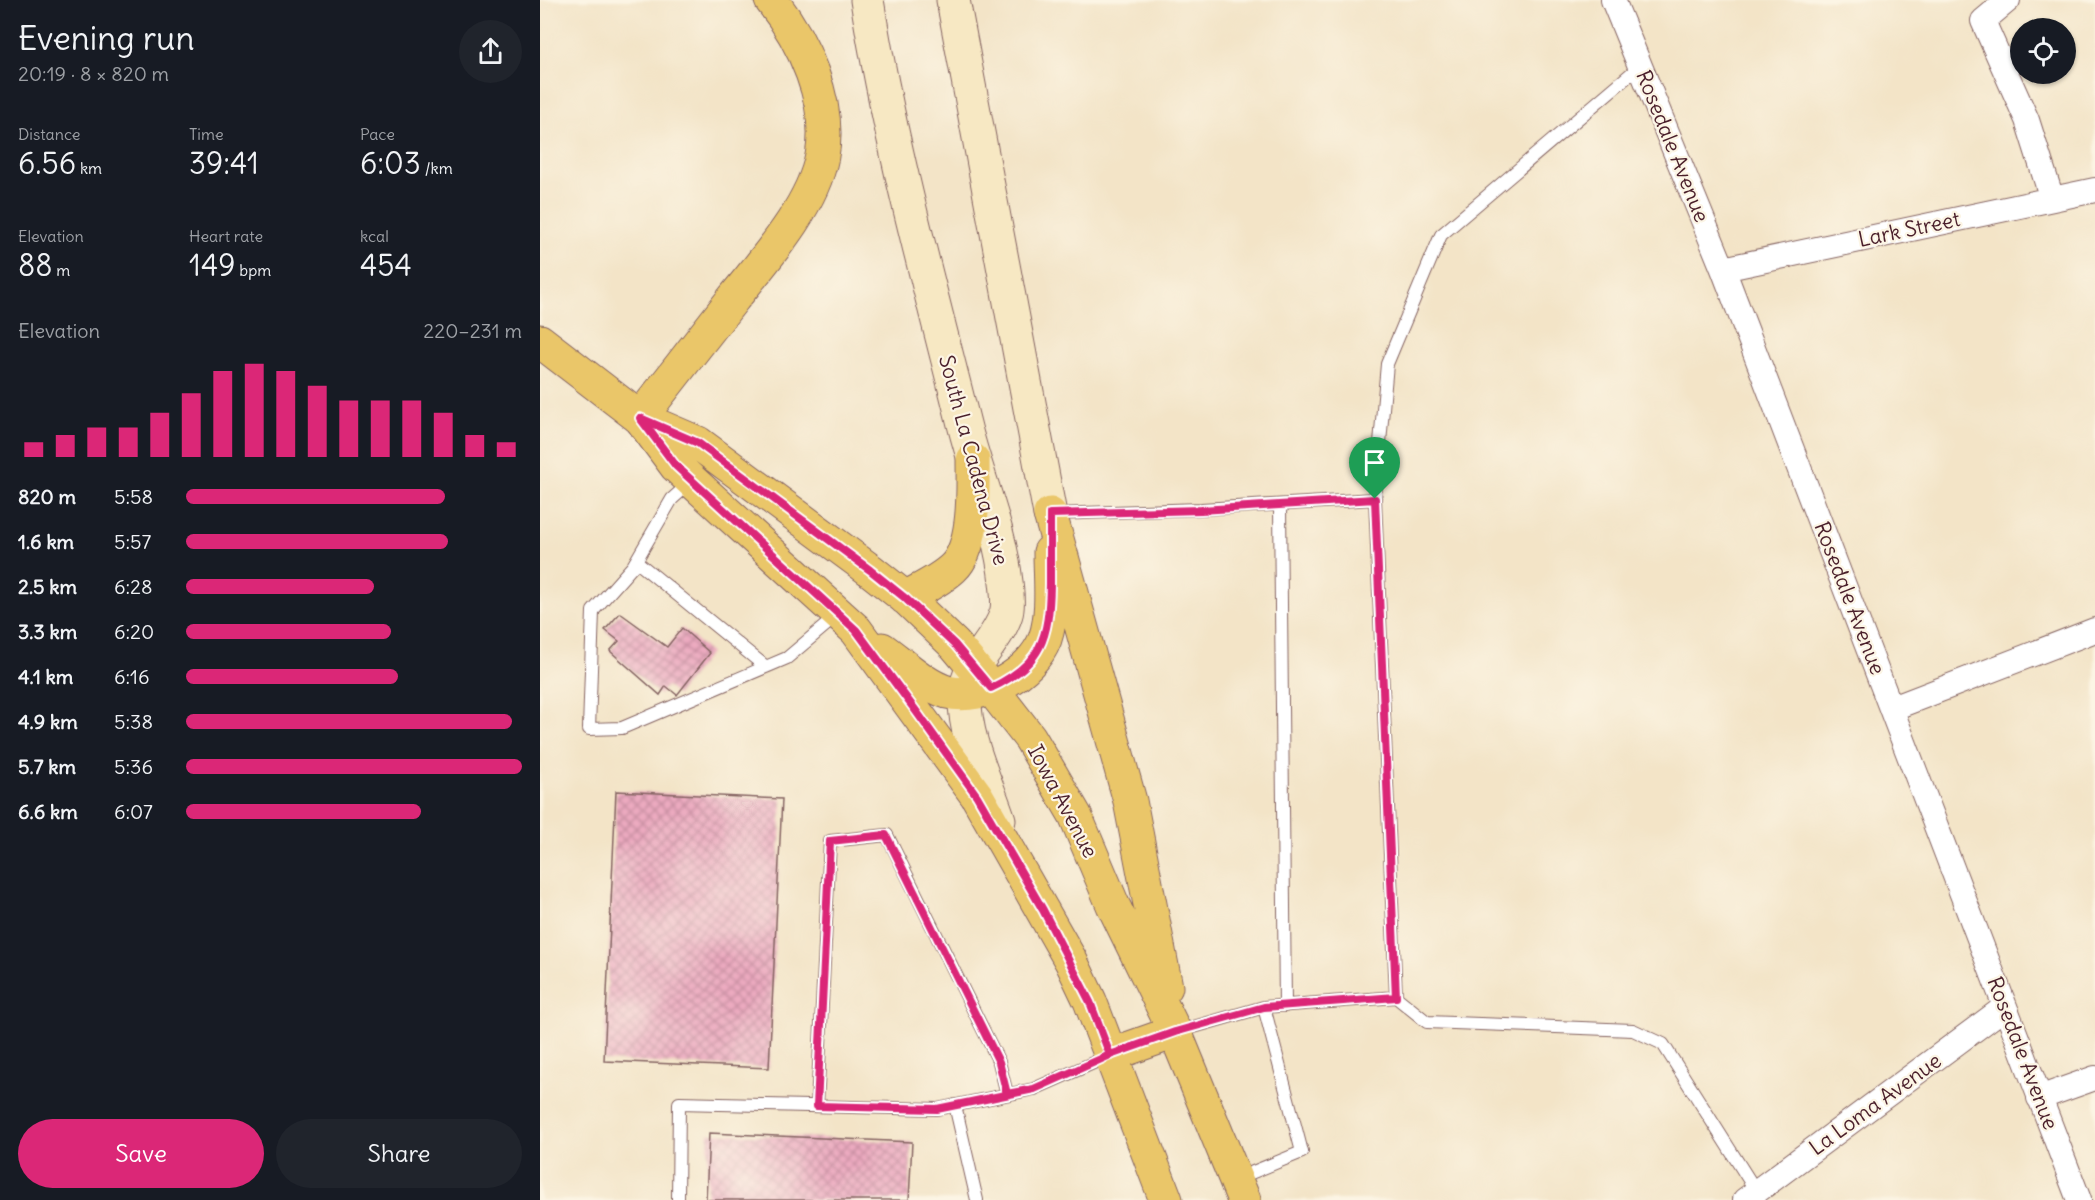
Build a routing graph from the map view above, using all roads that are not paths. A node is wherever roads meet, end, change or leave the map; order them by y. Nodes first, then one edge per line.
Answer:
1 (771, 0) edge
2 (867, 0) edge
3 (953, 0) edge
4 (1613, 0) edge
5 (2008, 0) edge
6 (1640, 66) junction
7 (2095, 190) edge
8 (2052, 199) junction
9 (1723, 269) junction
10 (540, 341) edge
11 (640, 418) junction
12 (973, 460) junction
13 (692, 481) junction
14 (1375, 499) junction
15 (1280, 505) junction
16 (1050, 514) junction
17 (636, 561) junction
18 (905, 598) junction
19 (847, 622) junction
20 (2095, 630) edge
21 (766, 667) junction
22 (977, 683) junction
23 (1893, 708) junction
24 (1010, 852) junction
25 (1396, 997) junction
26 (1285, 1006) junction
27 (1264, 1007) junction
28 (2005, 1007) junction
29 (1175, 1032) junction
30 (1110, 1055) junction
31 (2095, 1078) edge
32 (1007, 1094) junction
33 (2039, 1098) junction
34 (955, 1105) junction
35 (817, 1106) junction
36 (1239, 1190) edge
37 (1751, 1196) edge
38 (678, 1200) edge
39 (977, 1200) edge
40 (1166, 1200) edge
41 (2079, 1200) edge

1 - 11 main road
2 - 12 main road, South La Cadena Drive
3 - 16 main road
4 - 6 street, Rosedale Avenue
5 - 8 street
6 - 9 street, Rosedale Avenue
6 - 14 lane
7 - 8 street, Lark Street
8 - 9 street, Lark Street
9 - 23 street, Rosedale Avenue
10 - 11 main road, Iowa Avenue
11 - 13 main road, Iowa Avenue
11 - 18 main road, Iowa Avenue
12 - 18 main road
12 - 22 main road, South La Cadena Drive
13 - 17 lane
13 - 19 main road, Iowa Avenue
14 - 15 lane
14 - 25 lane
15 - 16 lane
15 - 26 lane
16 - 22 main road
16 - 29 main road
17 - 21 lane
17 - 21 lane
18 - 22 main road, Iowa Avenue
19 - 21 lane
19 - 22 main road
19 - 24 main road, Iowa Avenue
20 - 23 street
22 - 24 main road
22 - 29 main road, Iowa Avenue
23 - 28 street, Rosedale Avenue
24 - 30 main road
25 - 26 lane
25 - 37 lane
26 - 27 lane
27 - 29 lane
27 - 36 lane
28 - 33 street, Rosedale Avenue
28 - 37 street, La Loma Avenue
29 - 30 main road
29 - 36 main road
30 - 32 lane
30 - 40 main road
31 - 33 street
32 - 34 lane
32 - 35 lane
33 - 41 street, Rosedale Avenue
34 - 35 lane
34 - 39 lane
35 - 38 lane

